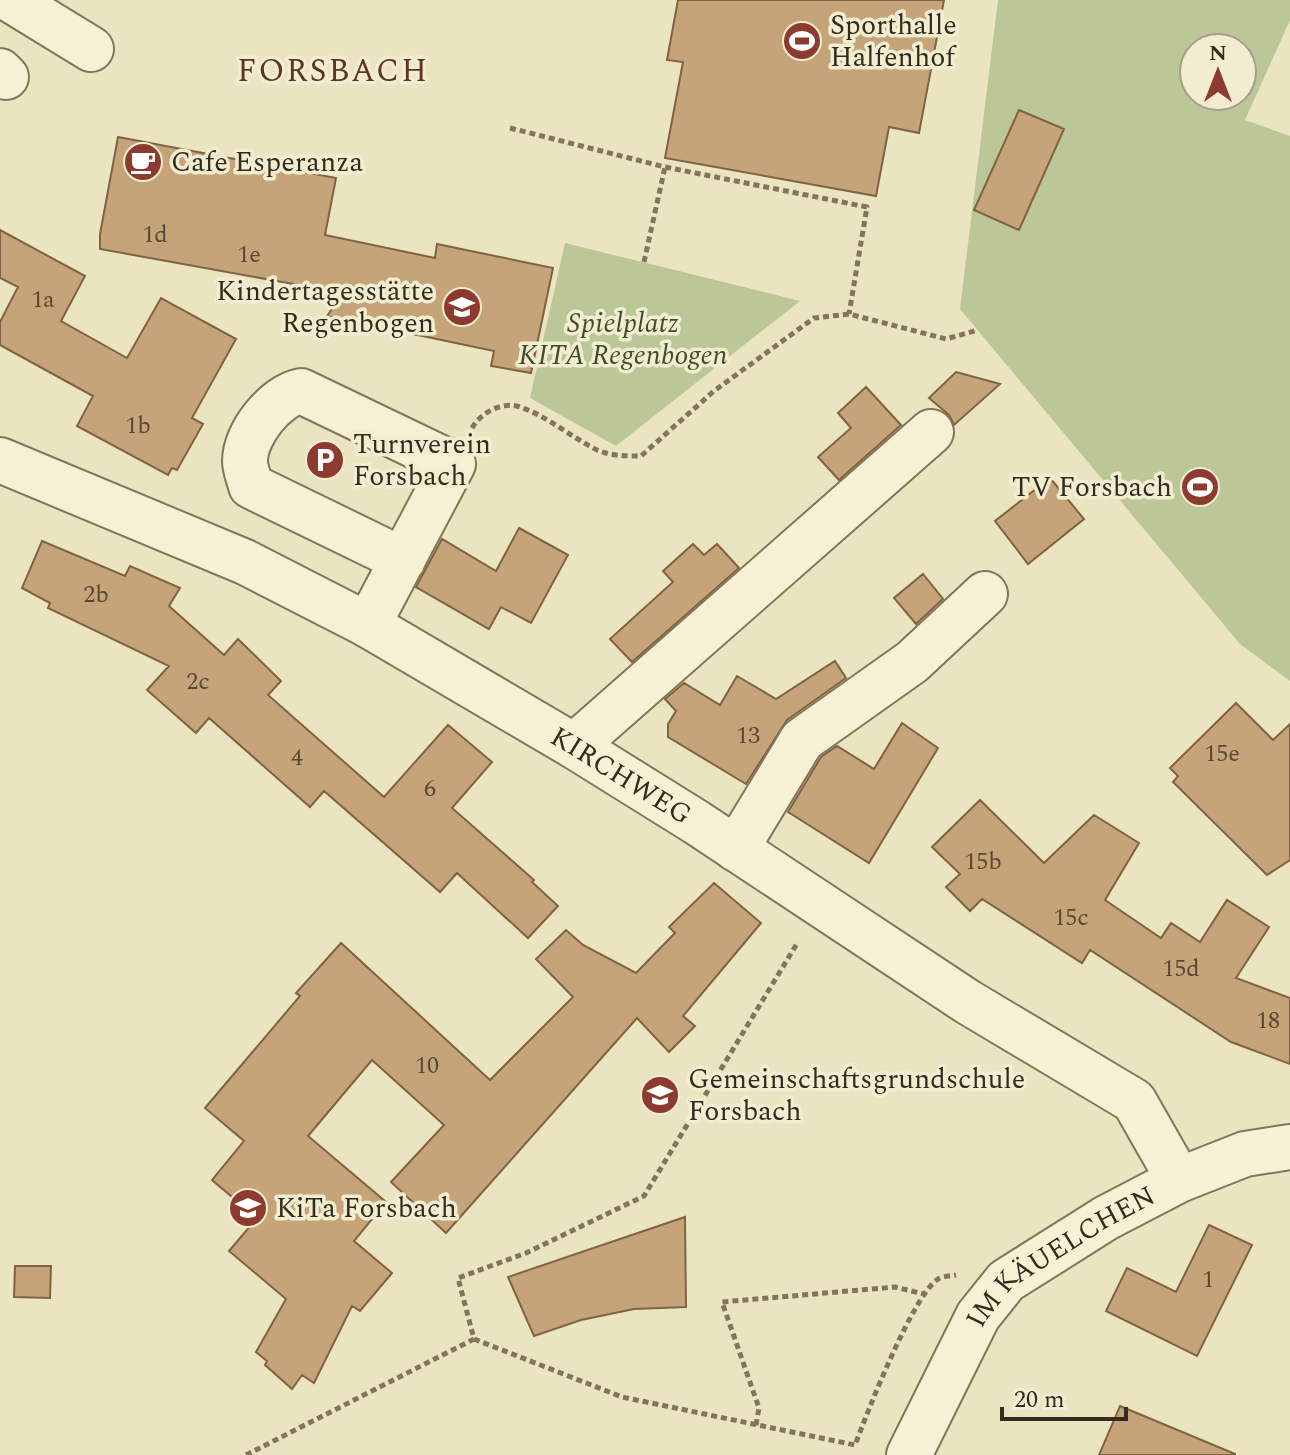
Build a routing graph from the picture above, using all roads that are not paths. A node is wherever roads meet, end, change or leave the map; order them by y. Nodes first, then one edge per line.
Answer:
1 (11, 0) edge
2 (91, 49) dead end
3 (931, 432) dead end
4 (0, 460) edge
5 (403, 560) junction
6 (985, 594) dead end
7 (368, 625) junction
8 (574, 746) junction
9 (736, 849) junction
10 (1290, 1147) edge
11 (1179, 1180) junction
12 (909, 1455) edge

1 - 2 street
3 - 8 street
4 - 7 street, KIRCHWEG
5 - 5 street
5 - 7 street
6 - 9 street
7 - 8 street, KIRCHWEG
8 - 9 street, KIRCHWEG
9 - 11 street, KIRCHWEG
10 - 11 street, IM KÄUELCHEN
11 - 12 street, IM KÄUELCHEN

